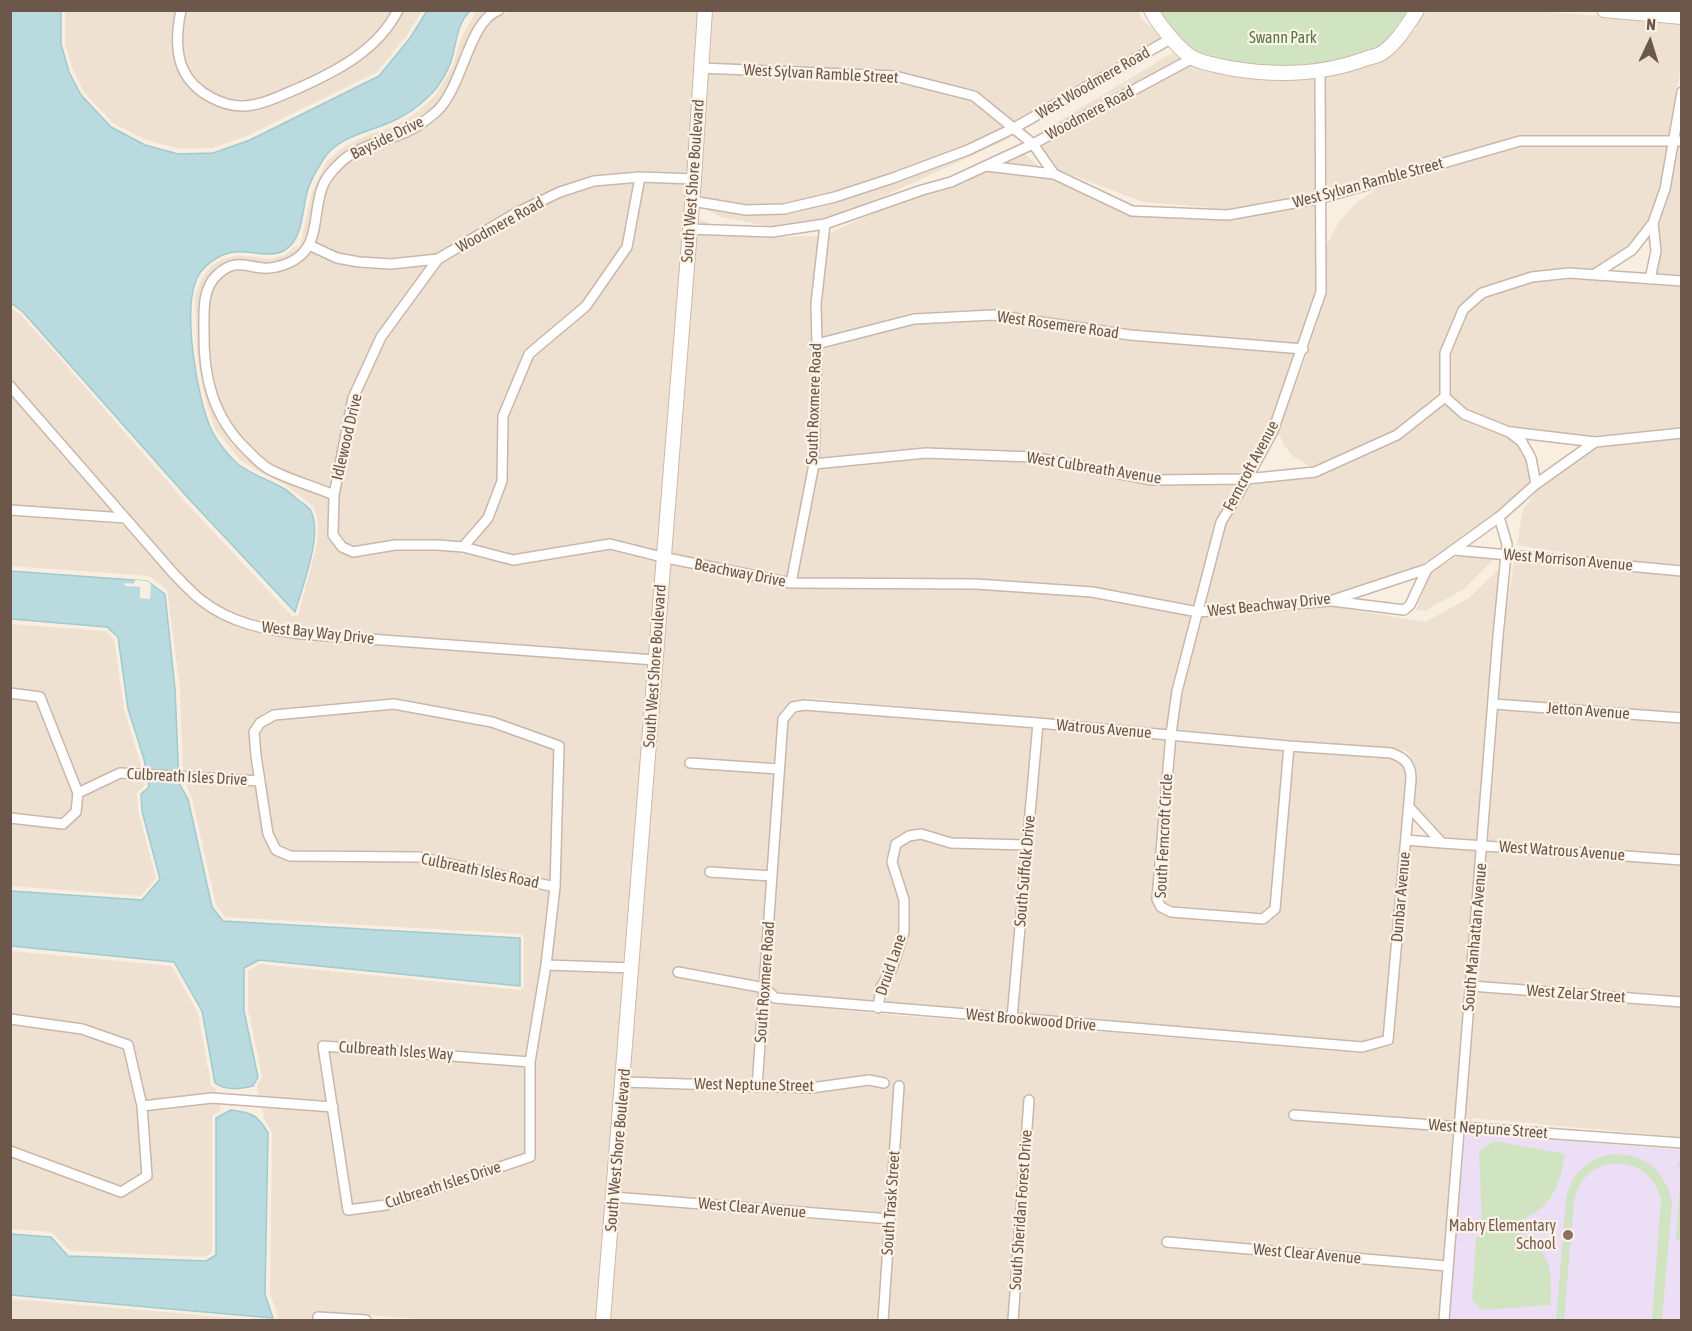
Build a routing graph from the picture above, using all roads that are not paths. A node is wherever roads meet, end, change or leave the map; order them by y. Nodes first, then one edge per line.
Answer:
1 (182, 10) edge
2 (398, 10) edge
3 (499, 10) edge
4 (705, 10) edge
5 (1151, 10) edge
6 (1417, 10) edge
7 (1604, 10) edge
8 (1682, 17) edge
9 (1172, 38) junction
10 (1193, 58) junction
11 (700, 68) junction
12 (1320, 71) junction
13 (1682, 92) edge
14 (1014, 128) junction
15 (1677, 141) edge
16 (1033, 144) junction
17 (986, 166) junction
18 (1054, 174) junction
19 (640, 177) junction
20 (694, 179) junction
21 (1322, 198) junction
22 (692, 201) junction
23 (1653, 223) junction
24 (825, 224) junction
25 (689, 229) junction
26 (309, 245) junction
27 (438, 259) junction
28 (1594, 275) junction
29 (1650, 279) junction
30 (1682, 281) edge
31 (817, 345) junction
32 (1303, 350) junction
33 (10, 386) edge
34 (1446, 397) junction
35 (1509, 432) junction
36 (1682, 433) edge
37 (1595, 442) junction
38 (814, 464) junction
39 (1246, 479) junction
40 (1536, 484) junction
41 (334, 495) junction
42 (10, 510) edge
43 (1499, 517) junction
44 (125, 518) junction
45 (463, 548) junction
46 (1454, 550) junction
47 (1506, 554) junction
48 (662, 557) junction
49 (1427, 569) junction
50 (1682, 571) edge
51 (791, 583) junction
52 (1330, 601) junction
53 (1198, 612) junction
54 (655, 660) junction
55 (10, 693) edge
56 (1494, 704) junction
57 (804, 705) joint
58 (1682, 718) edge
59 (1038, 723) junction
60 (1171, 734) junction
61 (1289, 746) junction
62 (1403, 757) joint
63 (690, 763) dead end
64 (779, 769) junction
65 (260, 781) junction
66 (78, 793) junction
67 (1409, 807) junction
68 (10, 818) edge
69 (1406, 840) junction
70 (1442, 843) junction
71 (1027, 844) junction
72 (1482, 846) junction
73 (1682, 860) edge
74 (710, 872) dead end
75 (772, 876) junction
76 (555, 887) junction
77 (546, 965) junction
78 (633, 968) junction
79 (678, 972) dead end
80 (1471, 986) junction
81 (765, 988) junction
82 (1682, 1002) edge
83 (878, 1008) junction
84 (1012, 1018) junction
85 (10, 1019) edge
86 (1388, 1040) joint
87 (530, 1062) junction
88 (624, 1082) junction
89 (884, 1083) dead end
90 (899, 1086) dead end
91 (757, 1087) junction
92 (1029, 1100) dead end
93 (142, 1106) junction
94 (333, 1107) junction
95 (1294, 1115) dead end
96 (1459, 1127) junction
97 (1682, 1143) edge
98 (10, 1151) edge
99 (613, 1197) junction
100 (891, 1220) junction
101 (1167, 1242) dead end
102 (1447, 1266) junction
103 (318, 1317) dead end
104 (366, 1320) edge
105 (603, 1320) edge
106 (884, 1320) edge
107 (1013, 1320) edge
108 (1444, 1320) edge

1 - 2 street
3 - 26 street, Bayside Drive
4 - 11 street, South West Shore Boulevard
5 - 9 street
6 - 12 street
7 - 8 street
9 - 10 street
9 - 14 street, West Woodmere Road
10 - 12 street
10 - 16 street, Woodmere Road
11 - 14 street, West Sylvan Ramble Street
11 - 20 street, South West Shore Boulevard
12 - 21 street, Ferncroft Avenue
13 - 15 street
14 - 16 street, West Sylvan Ramble Street
14 - 22 street
15 - 21 street, West Sylvan Ramble Street
15 - 23 street
16 - 17 street, Woodmere Road
16 - 18 street, West Sylvan Ramble Street
17 - 18 street
17 - 24 street, Woodmere Road
18 - 21 street, West Sylvan Ramble Street
19 - 20 street, Woodmere Road
19 - 27 street, Woodmere Road
19 - 45 street
20 - 22 street, South West Shore Boulevard
21 - 32 street, Ferncroft Avenue
22 - 25 street, South West Shore Boulevard
23 - 28 street
23 - 29 street
24 - 25 street, Woodmere Road
24 - 31 street, South Roxmere Road
25 - 48 street, South West Shore Boulevard
26 - 27 street, Woodmere Road
26 - 41 street
27 - 41 street, Idlewood Drive
28 - 29 street
28 - 34 street
29 - 30 street
31 - 32 street, West Rosemere Road
31 - 38 street, South Roxmere Road
32 - 39 street, Ferncroft Avenue
33 - 44 street, West Bay Way Drive
34 - 35 street
34 - 39 street, West Culbreath Avenue
35 - 37 street, West Beachway Drive
35 - 40 street
36 - 37 street, West Beachway Drive
37 - 40 street, West Beachway Drive
38 - 39 street, West Culbreath Avenue
38 - 51 street, South Roxmere Road
39 - 53 street, Ferncroft Avenue
40 - 43 street, West Beachway Drive
41 - 45 street, Beachway Drive
42 - 44 street
43 - 46 street, West Beachway Drive
43 - 47 street
44 - 54 street, West Bay Way Drive
45 - 48 street, Beachway Drive
46 - 47 street, West Morrison Avenue
46 - 49 street, West Beachway Drive
47 - 50 street, West Morrison Avenue
47 - 56 street, South Manhattan Avenue
48 - 51 street, Beachway Drive
48 - 54 street, South West Shore Boulevard
49 - 52 street, West Beachway Drive
49 - 52 street
51 - 53 street, Beachway Drive
52 - 53 street, West Beachway Drive
53 - 60 street, Ferncroft Avenue
54 - 78 street, South West Shore Boulevard
55 - 66 street
56 - 58 street, Jetton Avenue
56 - 72 street, South Manhattan Avenue
57 - 59 street, Watrous Avenue
57 - 64 street, South Roxmere Road
59 - 60 street, Watrous Avenue
59 - 71 street, South Suffolk Drive
60 - 61 street, Watrous Avenue
60 - 61 street, South Ferncroft Circle
61 - 62 street, Watrous Avenue
62 - 67 street, Dunbar Avenue
63 - 64 street
64 - 75 street, South Roxmere Road
65 - 66 street, Culbreath Isles Drive
65 - 76 street, Culbreath Isles Road
65 - 76 street, Culbreath Isles Drive
66 - 68 street
67 - 69 street, Dunbar Avenue
67 - 70 street
69 - 70 street, West Watrous Avenue
69 - 86 street, Dunbar Avenue
70 - 72 street, West Watrous Avenue
71 - 83 street, Druid Lane
71 - 84 street, South Suffolk Drive
72 - 73 street, West Watrous Avenue
72 - 80 street, South Manhattan Avenue
74 - 75 street
75 - 81 street, South Roxmere Road
76 - 77 street, Culbreath Isles Road
77 - 78 street
77 - 87 street, Culbreath Isles Drive
78 - 88 street, South West Shore Boulevard
79 - 81 street, West Brookwood Drive
80 - 82 street, West Zelar Street
80 - 96 street, South Manhattan Avenue
81 - 83 street, West Brookwood Drive
81 - 91 street, South Roxmere Road
83 - 84 street, West Brookwood Drive
84 - 86 street, West Brookwood Drive
85 - 93 street
87 - 94 street, Culbreath Isles Way
87 - 94 street, Culbreath Isles Drive
88 - 91 street, West Neptune Street
88 - 99 street, South West Shore Boulevard
89 - 91 street, West Neptune Street
90 - 100 street, South Trask Street
92 - 107 street, South Sheridan Forest Drive
93 - 94 street
93 - 98 street
95 - 96 street, West Neptune Street
96 - 97 street, West Neptune Street
96 - 102 street, South Manhattan Avenue
99 - 100 street, West Clear Avenue
99 - 105 street, South West Shore Boulevard
100 - 106 street, South Trask Street
101 - 102 street, West Clear Avenue
102 - 108 street, South Manhattan Avenue
103 - 104 street

